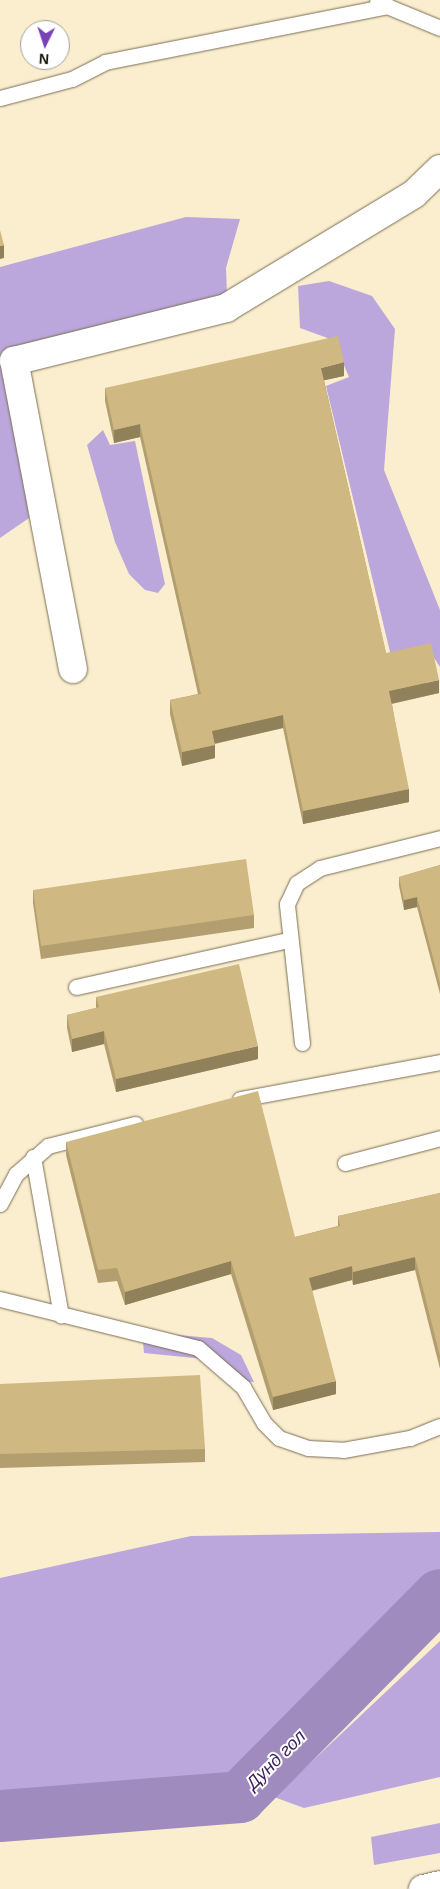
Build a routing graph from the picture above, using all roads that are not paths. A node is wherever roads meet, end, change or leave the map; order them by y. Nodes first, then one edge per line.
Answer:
1 (371, 0) edge
2 (386, 6) junction
3 (440, 28) edge
4 (0, 98) edge
5 (440, 169) edge
6 (73, 668) dead end
7 (440, 838) edge
8 (288, 940) junction
9 (76, 987) dead end
10 (302, 1043) dead end
11 (440, 1062) edge
12 (228, 1102) edge
13 (152, 1120) edge
14 (440, 1138) edge
15 (33, 1157) junction
16 (345, 1163) dead end
17 (0, 1204) edge
18 (0, 1299) edge
19 (60, 1316) junction
20 (440, 1426) edge
21 (440, 1886) edge
22 (423, 1889) edge

1 - 2 lane
2 - 3 lane
2 - 4 lane
5 - 6 street
7 - 8 lane
8 - 9 lane
8 - 10 lane
11 - 12 lane
13 - 15 lane
14 - 16 lane
15 - 17 lane
15 - 19 lane
18 - 19 lane
19 - 20 lane
21 - 22 street

